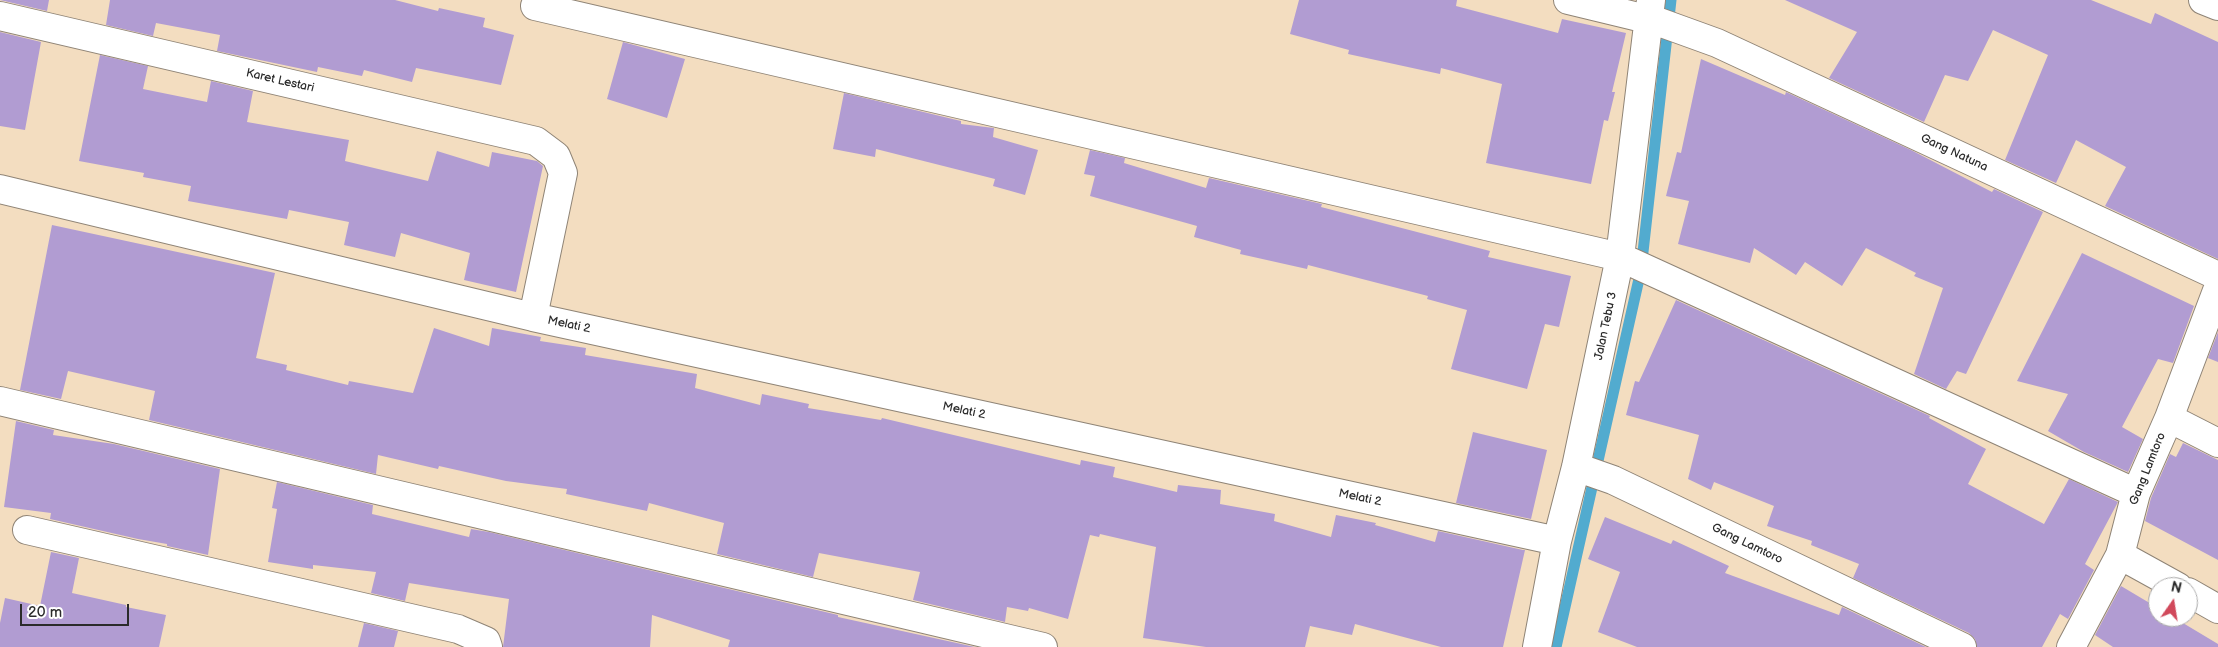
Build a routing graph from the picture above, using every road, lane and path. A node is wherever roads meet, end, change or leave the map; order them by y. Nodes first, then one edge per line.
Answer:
1 (1568, 0) edge
2 (2204, 0) edge
3 (535, 6) dead end
4 (2218, 6) edge
5 (1652, 14) edge
6 (0, 16) edge
7 (556, 156) joint
8 (0, 190) edge
9 (1624, 258) junction
10 (2218, 276) edge
11 (2218, 288) edge
12 (533, 317) junction
13 (0, 402) edge
14 (2169, 418) junction
15 (2218, 443) edge
16 (1580, 469) junction
17 (2136, 493) junction
18 (27, 530) dead end
19 (1557, 542) junction
20 (2120, 554) junction
21 (2160, 577) edge
22 (2198, 598) edge
23 (2218, 609) edge
24 (488, 647) edge
25 (1043, 647) edge
26 (1537, 647) edge
27 (1962, 647) edge
28 (2071, 647) edge

1 - 5 street, Gang Natuna
2 - 4 street
3 - 9 street
5 - 9 street, Jalan Tebu 3
5 - 10 street, Gang Natuna
6 - 7 street, Karet Lestari
7 - 12 street, Melati 2
8 - 12 street
9 - 16 street, Jalan Tebu 3
9 - 17 street
11 - 14 street, Gang Lamtoro
12 - 19 street, Melati 2
13 - 25 street
14 - 15 street
14 - 17 street, Gang Lamtoro
16 - 19 street, Jalan Tebu 3
16 - 27 street, Gang Lamtoro
17 - 20 street, Gang Lamtoro
18 - 24 street
19 - 26 street, Jalan Tebu 3
20 - 21 street
20 - 28 street, Gang Lamtoro
22 - 23 street

